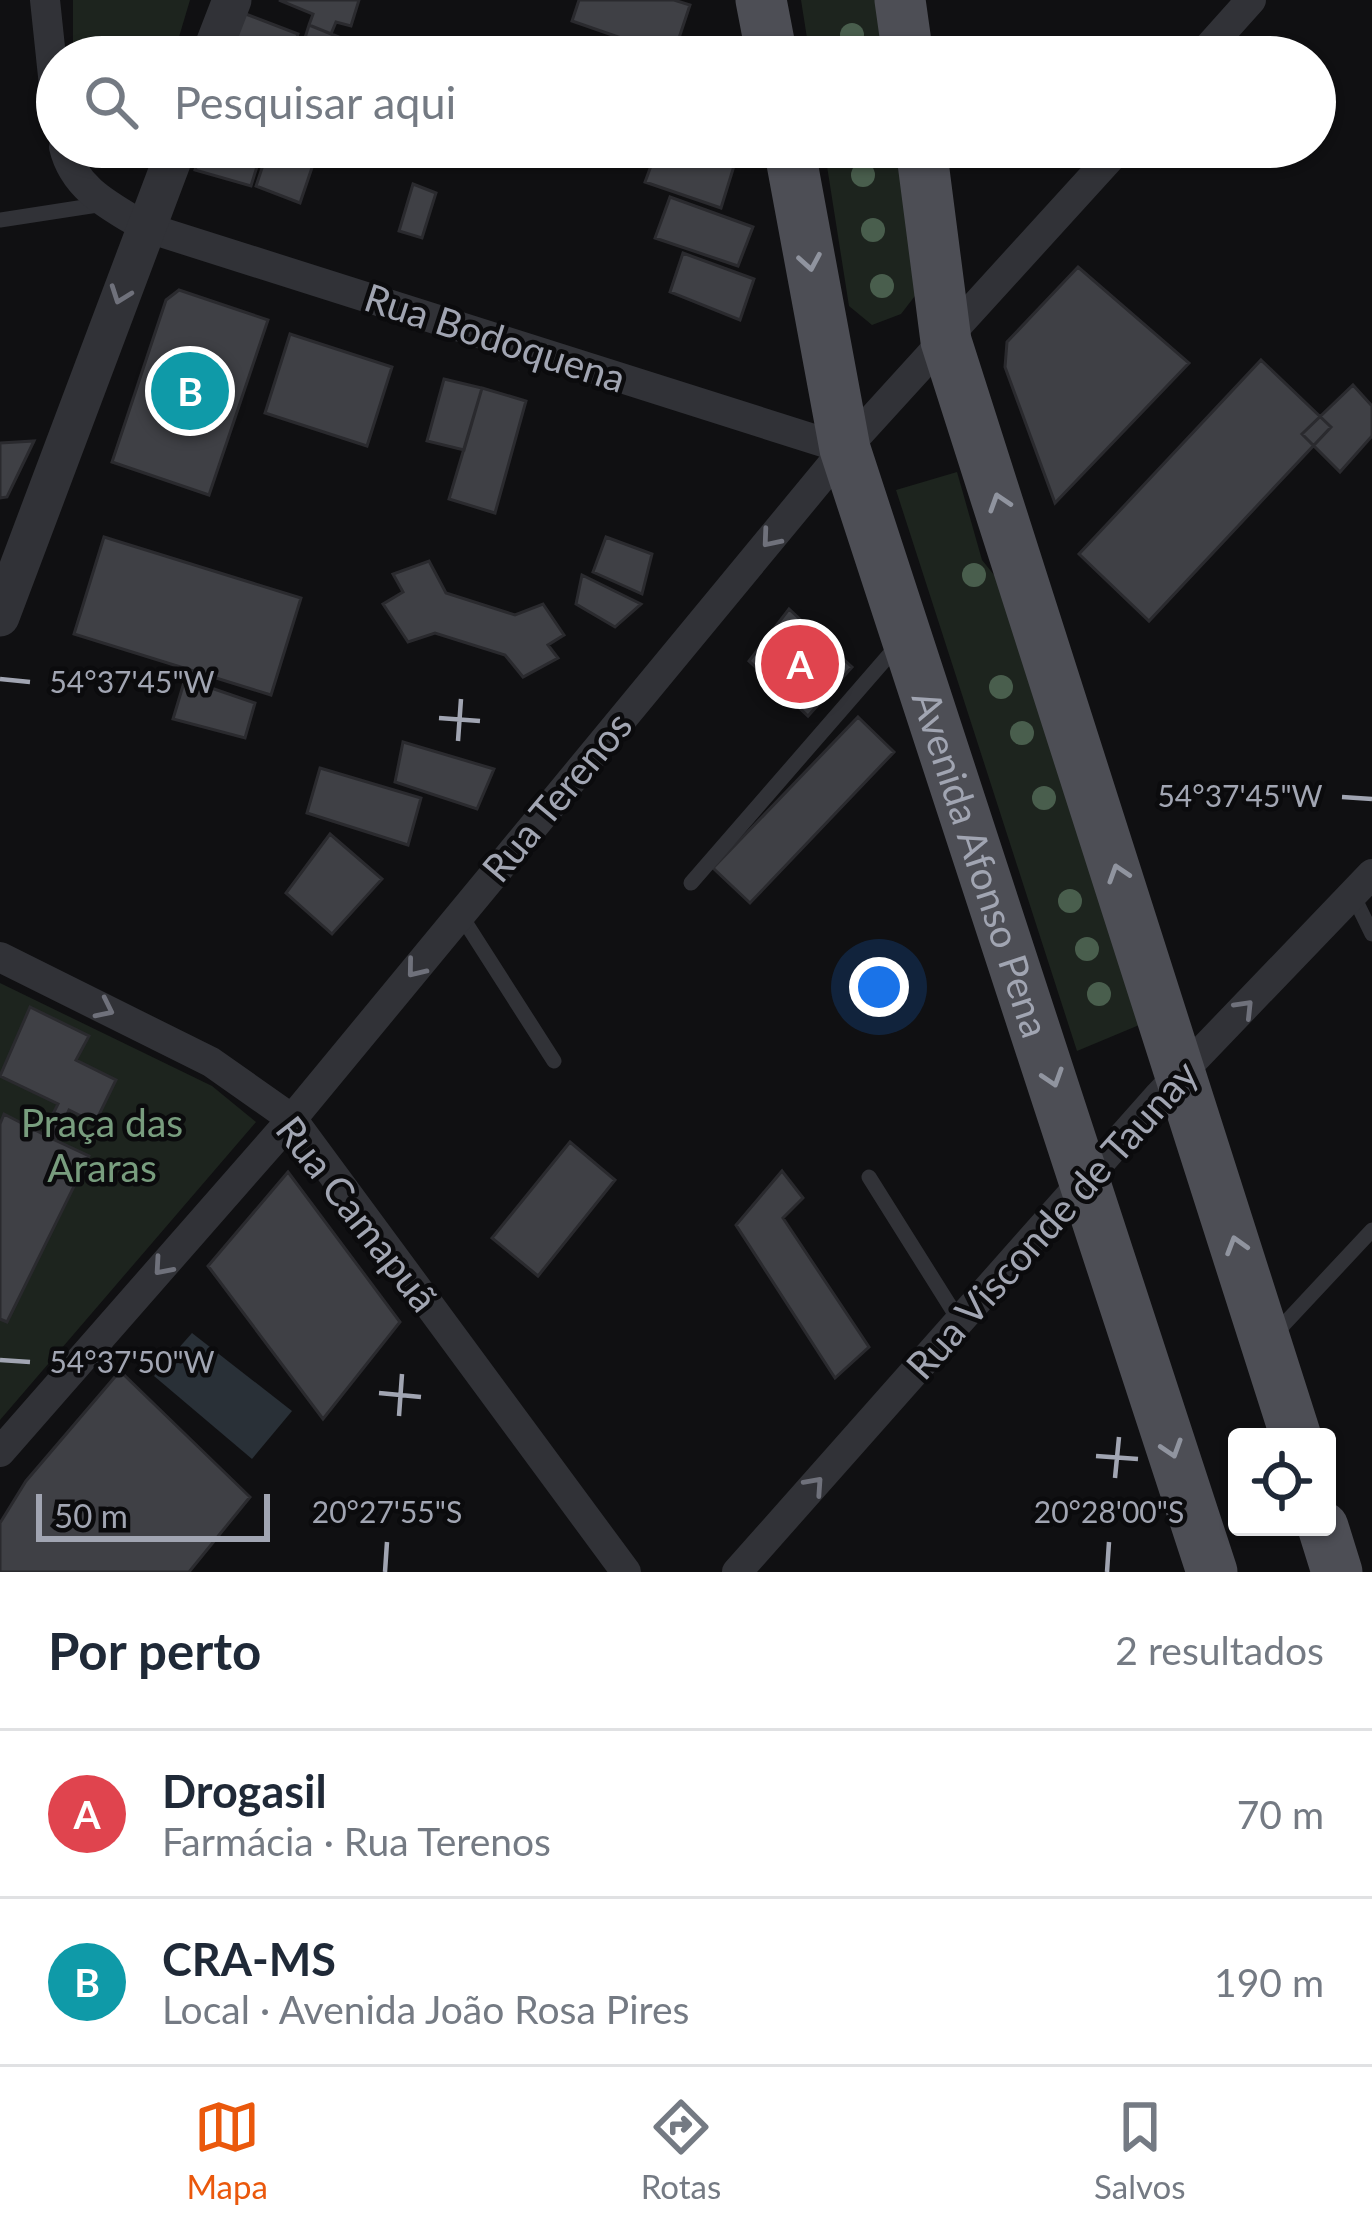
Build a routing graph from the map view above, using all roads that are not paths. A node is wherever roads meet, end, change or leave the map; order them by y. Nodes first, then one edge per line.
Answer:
1 (45, 0) edge
2 (232, 0) edge
3 (761, 0) edge
4 (900, 0) edge
5 (1251, 0) edge
6 (49, 36) edge
7 (218, 36) edge
8 (768, 36) edge
9 (905, 36) edge
10 (1219, 36) edge
11 (69, 168) edge
12 (169, 168) edge
13 (793, 168) edge
14 (923, 168) edge
15 (1101, 168) edge
16 (106, 204) junction
17 (0, 220) edge
18 (145, 227) junction
19 (946, 341) junction
20 (844, 449) junction
21 (1, 610) edge
22 (906, 635) junction
23 (691, 883) dead end
24 (1362, 885) edge
25 (460, 914) junction
26 (1372, 934) edge
27 (0, 957) edge
28 (554, 1061) dead end
29 (1183, 1072) junction
30 (292, 1119) junction
31 (868, 1178) dead end
32 (1086, 1180) junction
33 (1372, 1230) edge
34 (960, 1322) junction
35 (1266, 1342) junction
36 (1292, 1428) edge
37 (0, 1452) edge
38 (1326, 1536) edge
39 (626, 1572) edge
40 (737, 1572) edge
41 (1212, 1572) edge
42 (1337, 1572) edge

1 - 6 street
2 - 7 street
3 - 8 main road
4 - 9 main road
5 - 10 street
11 - 16 street, Rua Bodoquena
12 - 18 street
13 -> 20 main road, Avenida Afonso Pena
14 - 19 main road
15 - 19 street, Rua Terenos
16 - 17 lane
16 - 18 street, Rua Bodoquena
18 - 20 street, Rua Bodoquena
18 -> 21 street
19 - 20 street, Rua Terenos
29 -> 19 main road
20 - 22 main road, Avenida Afonso Pena
20 -> 25 street, Rua Terenos
22 - 23 lane
22 -> 32 main road, Avenida Afonso Pena
24 - 26 lane
29 -> 24 street, Rua Visconde de Taunay
25 - 28 lane
25 -> 30 street, Rua Terenos
27 -> 30 street, Rua Camapuã
29 - 32 street, Rua Visconde de Taunay
35 -> 29 main road
30 -> 37 street, Rua Terenos
30 - 39 street, Rua Camapuã
31 - 34 lane
32 - 34 street, Rua Visconde de Taunay
32 -> 41 main road, Avenida Afonso Pena
33 - 35 lane
40 -> 34 street, Rua Visconde de Taunay
35 - 36 main road
38 - 42 main road

